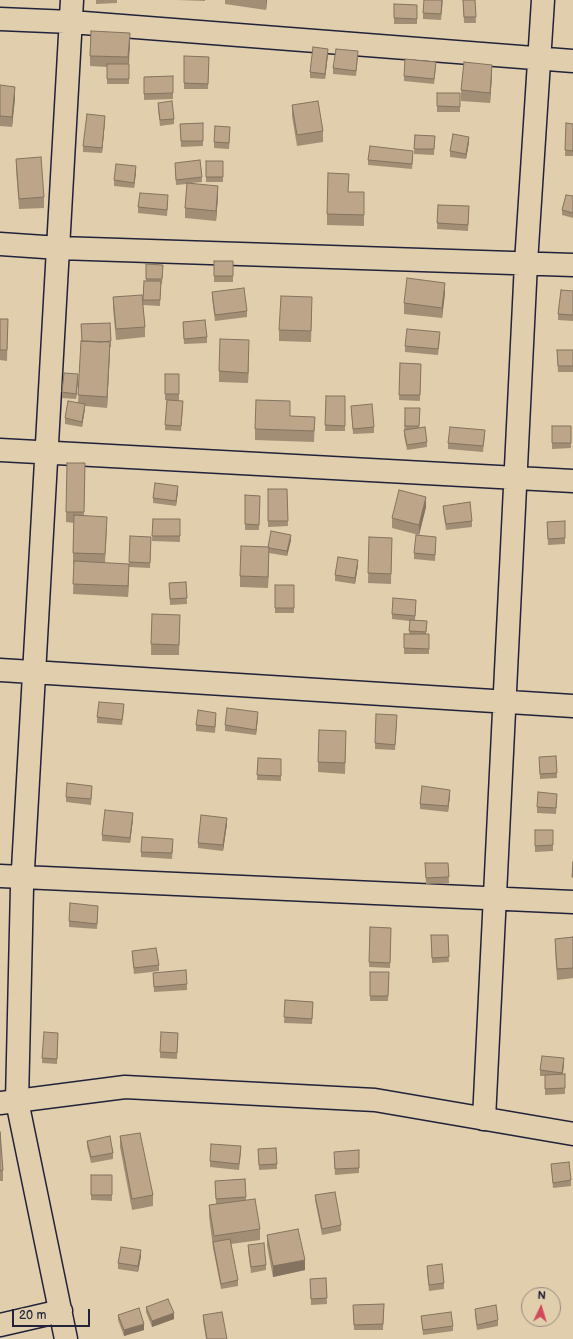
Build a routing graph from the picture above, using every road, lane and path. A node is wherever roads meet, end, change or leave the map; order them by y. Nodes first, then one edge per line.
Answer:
1 (72, 0) edge
2 (543, 0) edge
3 (0, 19) edge
4 (71, 22) junction
5 (540, 58) junction
6 (573, 61) edge
7 (0, 244) edge
8 (59, 248) junction
9 (526, 263) junction
10 (573, 265) edge
11 (0, 450) edge
12 (48, 453) junction
13 (516, 478) junction
14 (573, 481) edge
15 (0, 670) edge
16 (35, 671) junction
17 (505, 702) junction
18 (573, 706) edge
19 (0, 876) edge
20 (23, 877) junction
21 (495, 898) junction
22 (573, 902) edge
23 (8, 1102) edge
24 (484, 1119) junction
25 (573, 1134) edge
26 (61, 1311) junction
27 (0, 1325) edge
28 (66, 1339) edge

1 - 4 street
2 - 5 street
3 - 4 street
4 - 5 street
4 - 8 street
5 - 6 street
5 - 9 street
7 - 8 street
8 - 9 street
8 - 12 street
9 - 10 street
9 - 13 street
11 - 12 street
12 - 13 street
12 - 16 street
13 - 14 street
13 - 17 street
15 - 16 street
16 - 17 street
16 - 20 street
17 - 18 street
17 - 21 street
19 - 20 street
20 - 21 street
20 - 23 street
21 - 22 street
21 - 24 street
23 - 24 street
23 - 26 street
24 - 25 street
26 - 27 street
26 - 28 street

